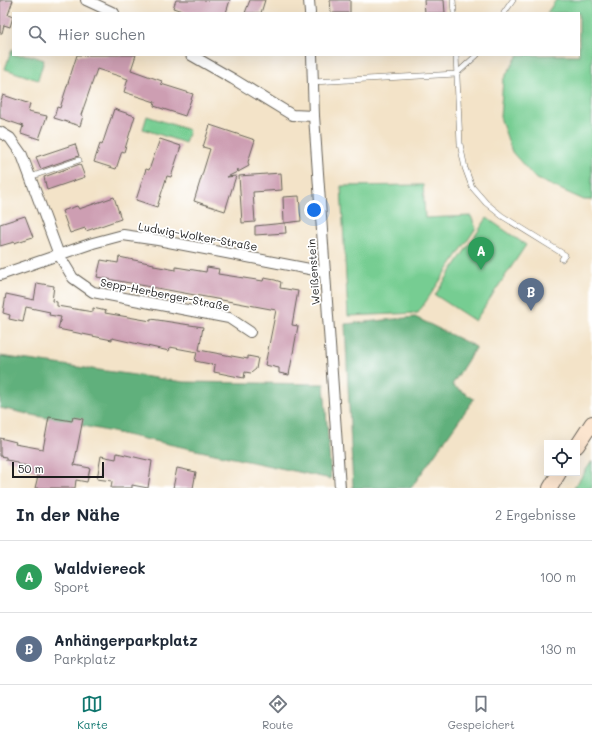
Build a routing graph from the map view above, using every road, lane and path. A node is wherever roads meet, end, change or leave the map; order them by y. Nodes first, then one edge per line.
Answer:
1 (86, 0) edge
2 (309, 0) edge
3 (453, 0) edge
4 (513, 0) edge
5 (112, 12) edge
6 (310, 12) edge
7 (454, 12) edge
8 (505, 12) edge
9 (193, 56) edge
10 (312, 56) edge
11 (456, 56) edge
12 (476, 56) edge
13 (456, 74) junction
14 (313, 82) junction
15 (314, 116) junction
16 (0, 132) edge
17 (79, 160) dead end
18 (30, 177) junction
19 (59, 255) junction
20 (562, 259) dead end
21 (325, 272) junction
22 (0, 275) edge
23 (250, 332) dead end
24 (592, 422) edge
25 (580, 441) edge
26 (558, 476) edge
27 (340, 488) edge
28 (550, 488) edge

1 - 5 street
2 - 6 street
3 - 7 lane
4 - 8 lane
9 - 15 street
10 - 14 street, Weißenstein
11 - 13 lane
12 - 13 lane
13 - 14 lane
13 - 20 lane
14 - 15 street, Weißenstein
15 - 21 street, Weißenstein
16 - 18 street, Sepp-Herberger-Straße
17 - 18 lane
18 - 19 street, Sepp-Herberger-Straße
19 - 21 street, Ludwig-Wolker-Straße
19 - 22 street, Ludwig-Wolker-Straße
19 - 23 street, Sepp-Herberger-Straße
21 - 27 street, Weißenstein
24 - 25 main road
26 - 28 main road

